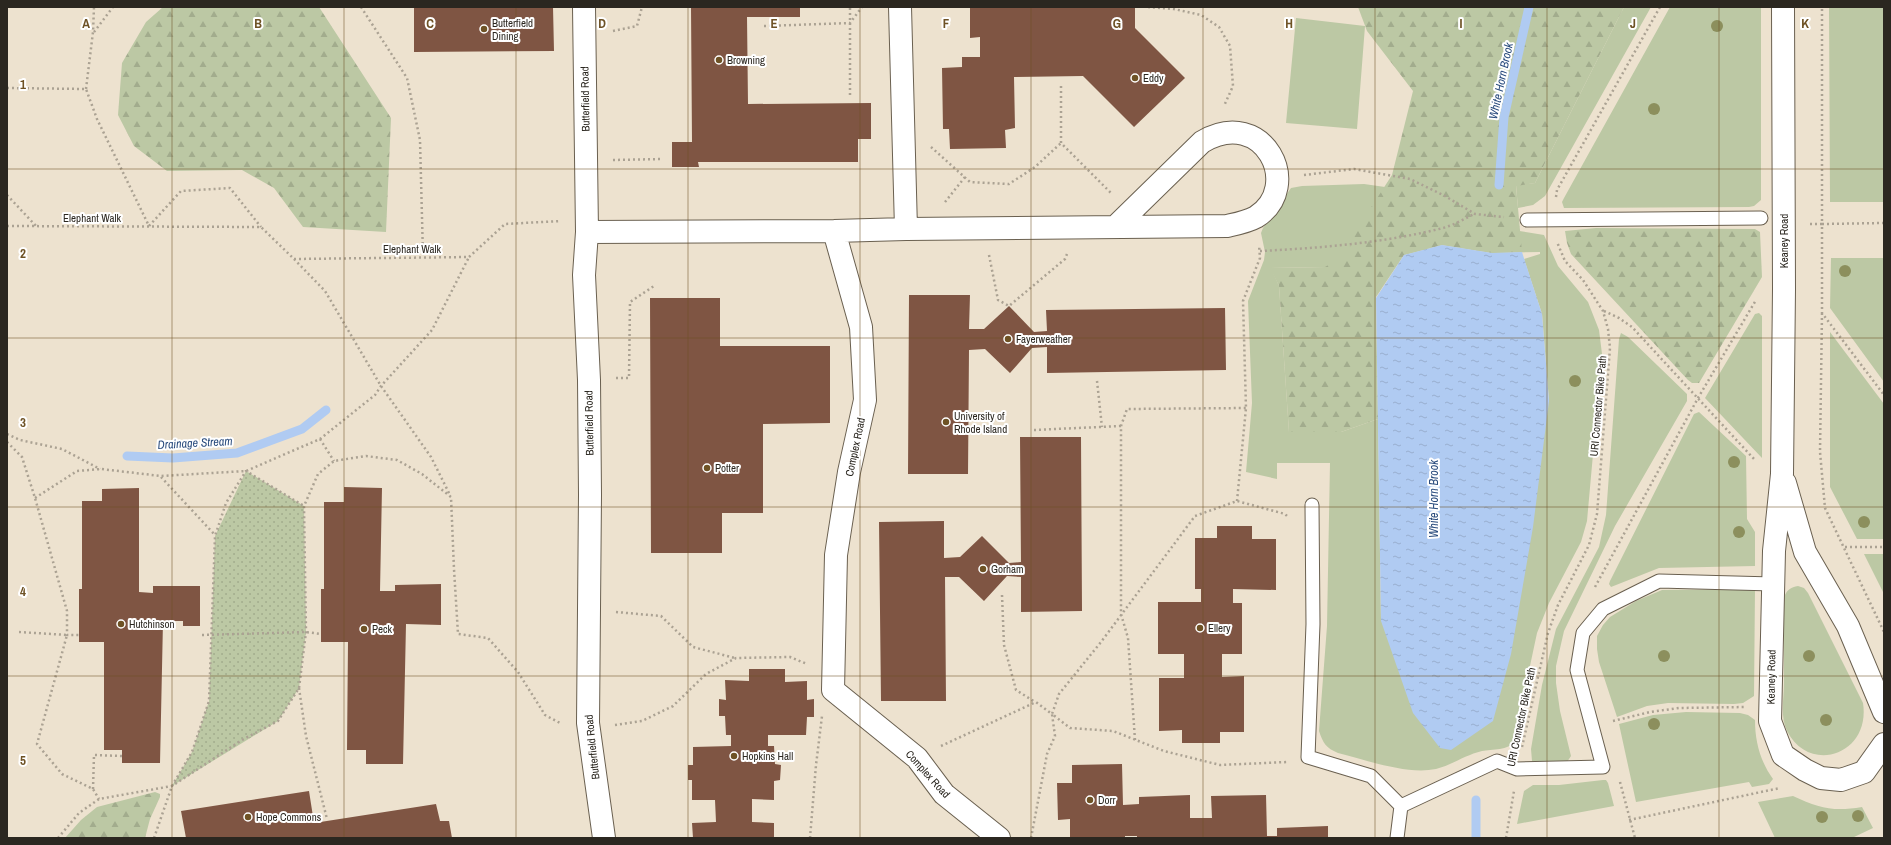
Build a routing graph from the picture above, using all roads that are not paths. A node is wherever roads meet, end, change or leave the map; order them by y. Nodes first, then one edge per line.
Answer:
1 (584, 7) edge
2 (900, 7) edge
3 (1783, 7) edge
4 (1761, 218) dead end
5 (1527, 220) road end
6 (1115, 227) junction
7 (906, 228) junction
8 (834, 231) junction
9 (587, 232) junction
10 (1782, 474) junction
11 (1312, 505) dead end
12 (1773, 584) junction
13 (1884, 712) edge
14 (1884, 744) edge
15 (1401, 806) junction
16 (604, 838) edge
17 (999, 838) edge
18 (1397, 838) edge

1 - 9 street, Butterfield Road
2 - 7 street
3 - 10 street, Keaney Road
4 - 5 lane
6 - 6 street
6 - 7 street
7 - 8 street
8 - 9 street
8 - 17 street, Complex Road
9 - 16 street, Butterfield Road
10 - 12 street, Keaney Road
10 - 13 street, Keaney Road
11 - 15 lane
12 - 14 street, Keaney Road
12 - 15 lane
15 - 18 lane

